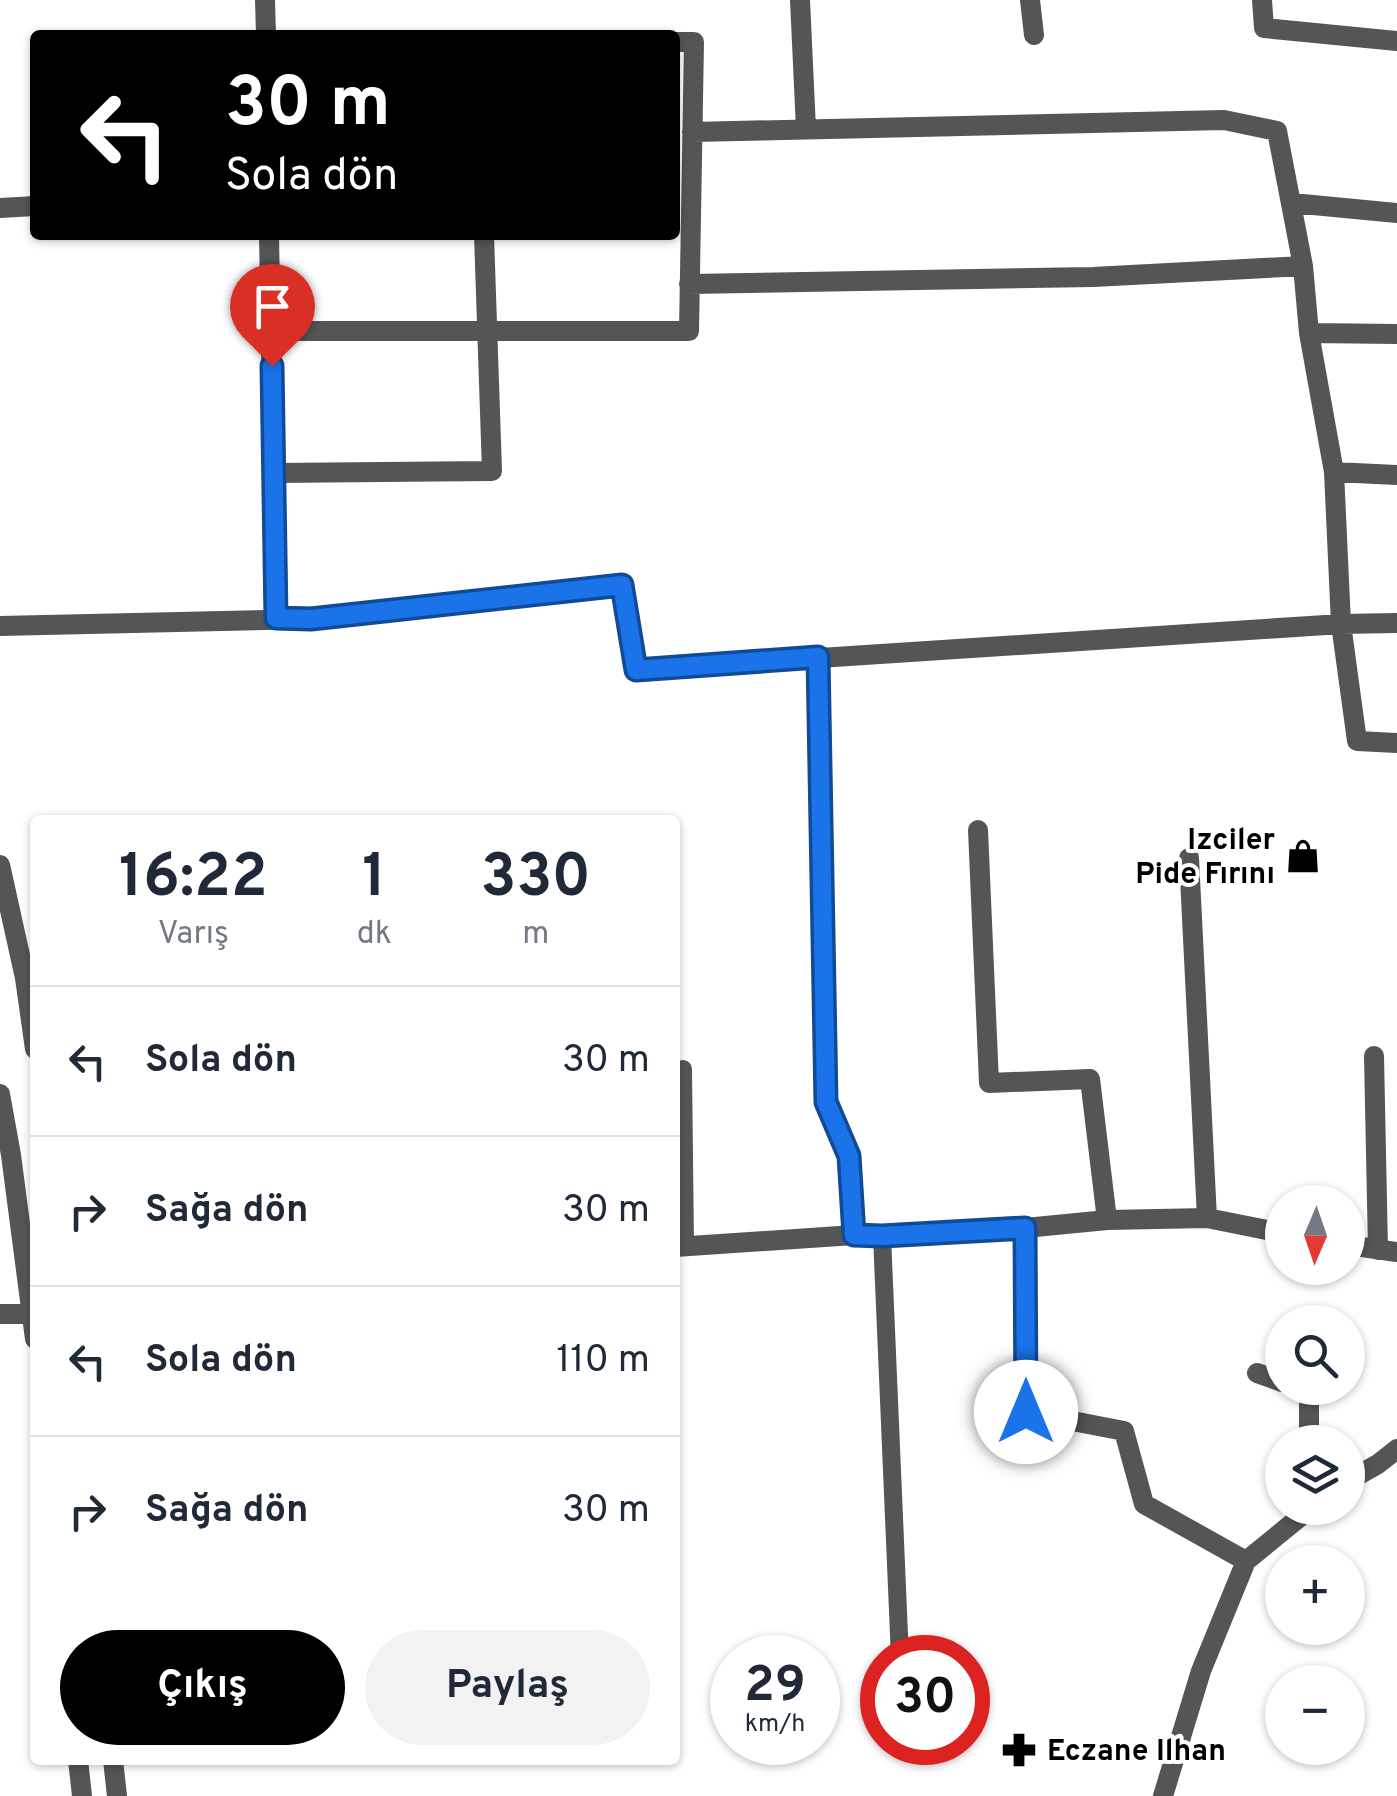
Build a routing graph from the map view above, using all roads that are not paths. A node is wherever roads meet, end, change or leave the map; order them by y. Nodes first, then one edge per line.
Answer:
1 (265, 0) edge
2 (800, 0) edge
3 (1030, 0) edge
4 (1262, 0) edge
5 (266, 30) edge
6 (1034, 35) dead end
7 (1397, 40) edge
8 (680, 42) edge
9 (806, 129) junction
10 (692, 132) junction
11 (1292, 203) junction
12 (30, 206) edge
13 (0, 208) edge
14 (1397, 213) edge
15 (269, 240) edge
16 (484, 240) edge
17 (1303, 266) junction
18 (688, 284) junction
19 (271, 331) junction
20 (488, 331) junction
21 (1309, 333) junction
22 (1397, 334) edge
23 (1334, 472) junction
24 (274, 473) junction
25 (1397, 475) edge
26 (276, 618) junction
27 (1397, 623) edge
28 (1341, 624) junction
29 (0, 626) edge
30 (818, 657) junction
31 (1397, 744) edge
32 (978, 830) dead end
33 (1190, 858) dead end
34 (0, 865) edge
35 (30, 1014) edge
36 (1374, 1056) dead end
37 (683, 1069) dead end
38 (0, 1094) edge
39 (1207, 1218) junction
40 (1107, 1220) junction
41 (1025, 1228) junction
42 (1265, 1229) edge
43 (854, 1235) junction
44 (882, 1236) junction
45 (680, 1246) edge
46 (1388, 1251) edge
47 (30, 1299) edge
48 (0, 1314) edge
49 (30, 1314) edge
50 (1258, 1373) dead end
51 (1265, 1376) edge
52 (1397, 1449) edge
53 (1388, 1463) edge
54 (1365, 1473) edge
55 (1291, 1525) edge
56 (1246, 1562) junction
57 (899, 1635) edge
58 (79, 1765) edge
59 (114, 1765) edge
60 (82, 1796) edge
61 (117, 1796) edge
62 (1164, 1796) edge

1 - 5 street
2 - 9 street
3 - 6 street
4 - 7 street
8 - 10 street
9 - 10 street
9 - 11 street
10 - 18 street
11 - 14 street
11 - 17 street
12 - 13 street
15 - 19 street
16 - 20 street
17 - 18 street
17 - 21 street
18 - 20 street
19 - 20 street
19 - 24 street
20 - 24 street
21 - 22 street
21 - 23 street
23 - 25 street
23 - 28 street
24 - 26 street
26 - 29 street
26 - 30 street
27 - 28 street
28 - 30 street
28 - 31 street
30 - 43 street
32 - 40 street
33 - 39 street
34 - 35 street
36 - 46 street
37 - 45 lane
38 - 47 street
39 - 40 street
39 - 42 street
40 - 41 street
41 - 44 street
41 - 56 street
43 - 44 street
43 - 45 street
44 - 57 lane
48 - 49 street
50 - 51 street
52 - 53 street
53 - 54 street
55 - 56 street
56 - 62 street
58 - 60 street
59 - 61 street

